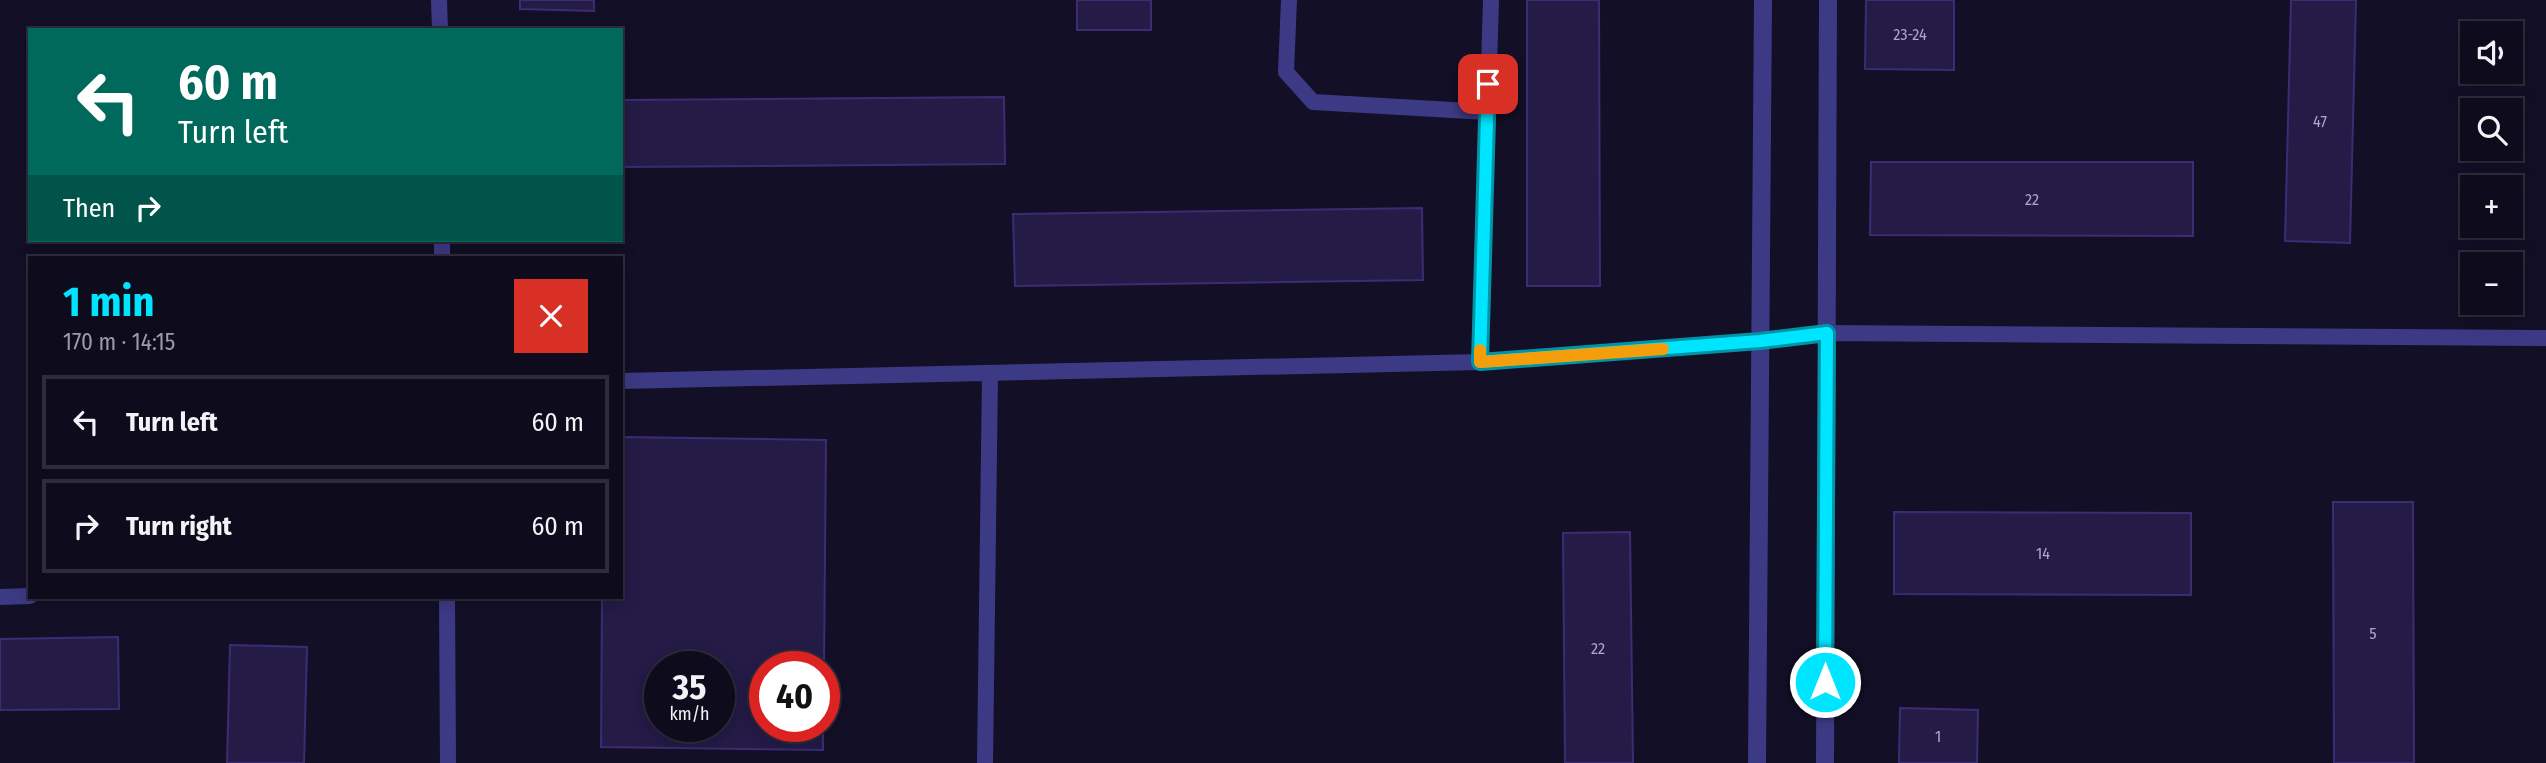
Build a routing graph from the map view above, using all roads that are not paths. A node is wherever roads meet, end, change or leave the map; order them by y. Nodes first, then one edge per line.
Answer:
1 (439, 0) edge
2 (1289, 0) edge
3 (1491, 0) edge
4 (1763, 0) edge
5 (1828, 0) edge
6 (440, 28) edge
7 (1487, 112) junction
8 (1827, 333) junction
9 (2546, 338) edge
10 (1760, 341) junction
11 (1480, 362) junction
12 (990, 374) junction
13 (623, 381) edge
14 (28, 596) edge
15 (0, 597) edge
16 (447, 599) edge
17 (448, 763) edge
18 (985, 763) edge
19 (1757, 763) edge
20 (1825, 763) edge

1 - 6 lane
2 - 7 lane
3 - 7 lane
4 - 10 street
5 - 8 street
7 - 11 lane
8 - 9 lane
8 - 10 lane
8 - 20 street
10 - 11 lane
10 - 19 street
11 - 12 lane
12 - 13 lane
12 - 18 lane
14 - 15 lane
16 - 17 lane

